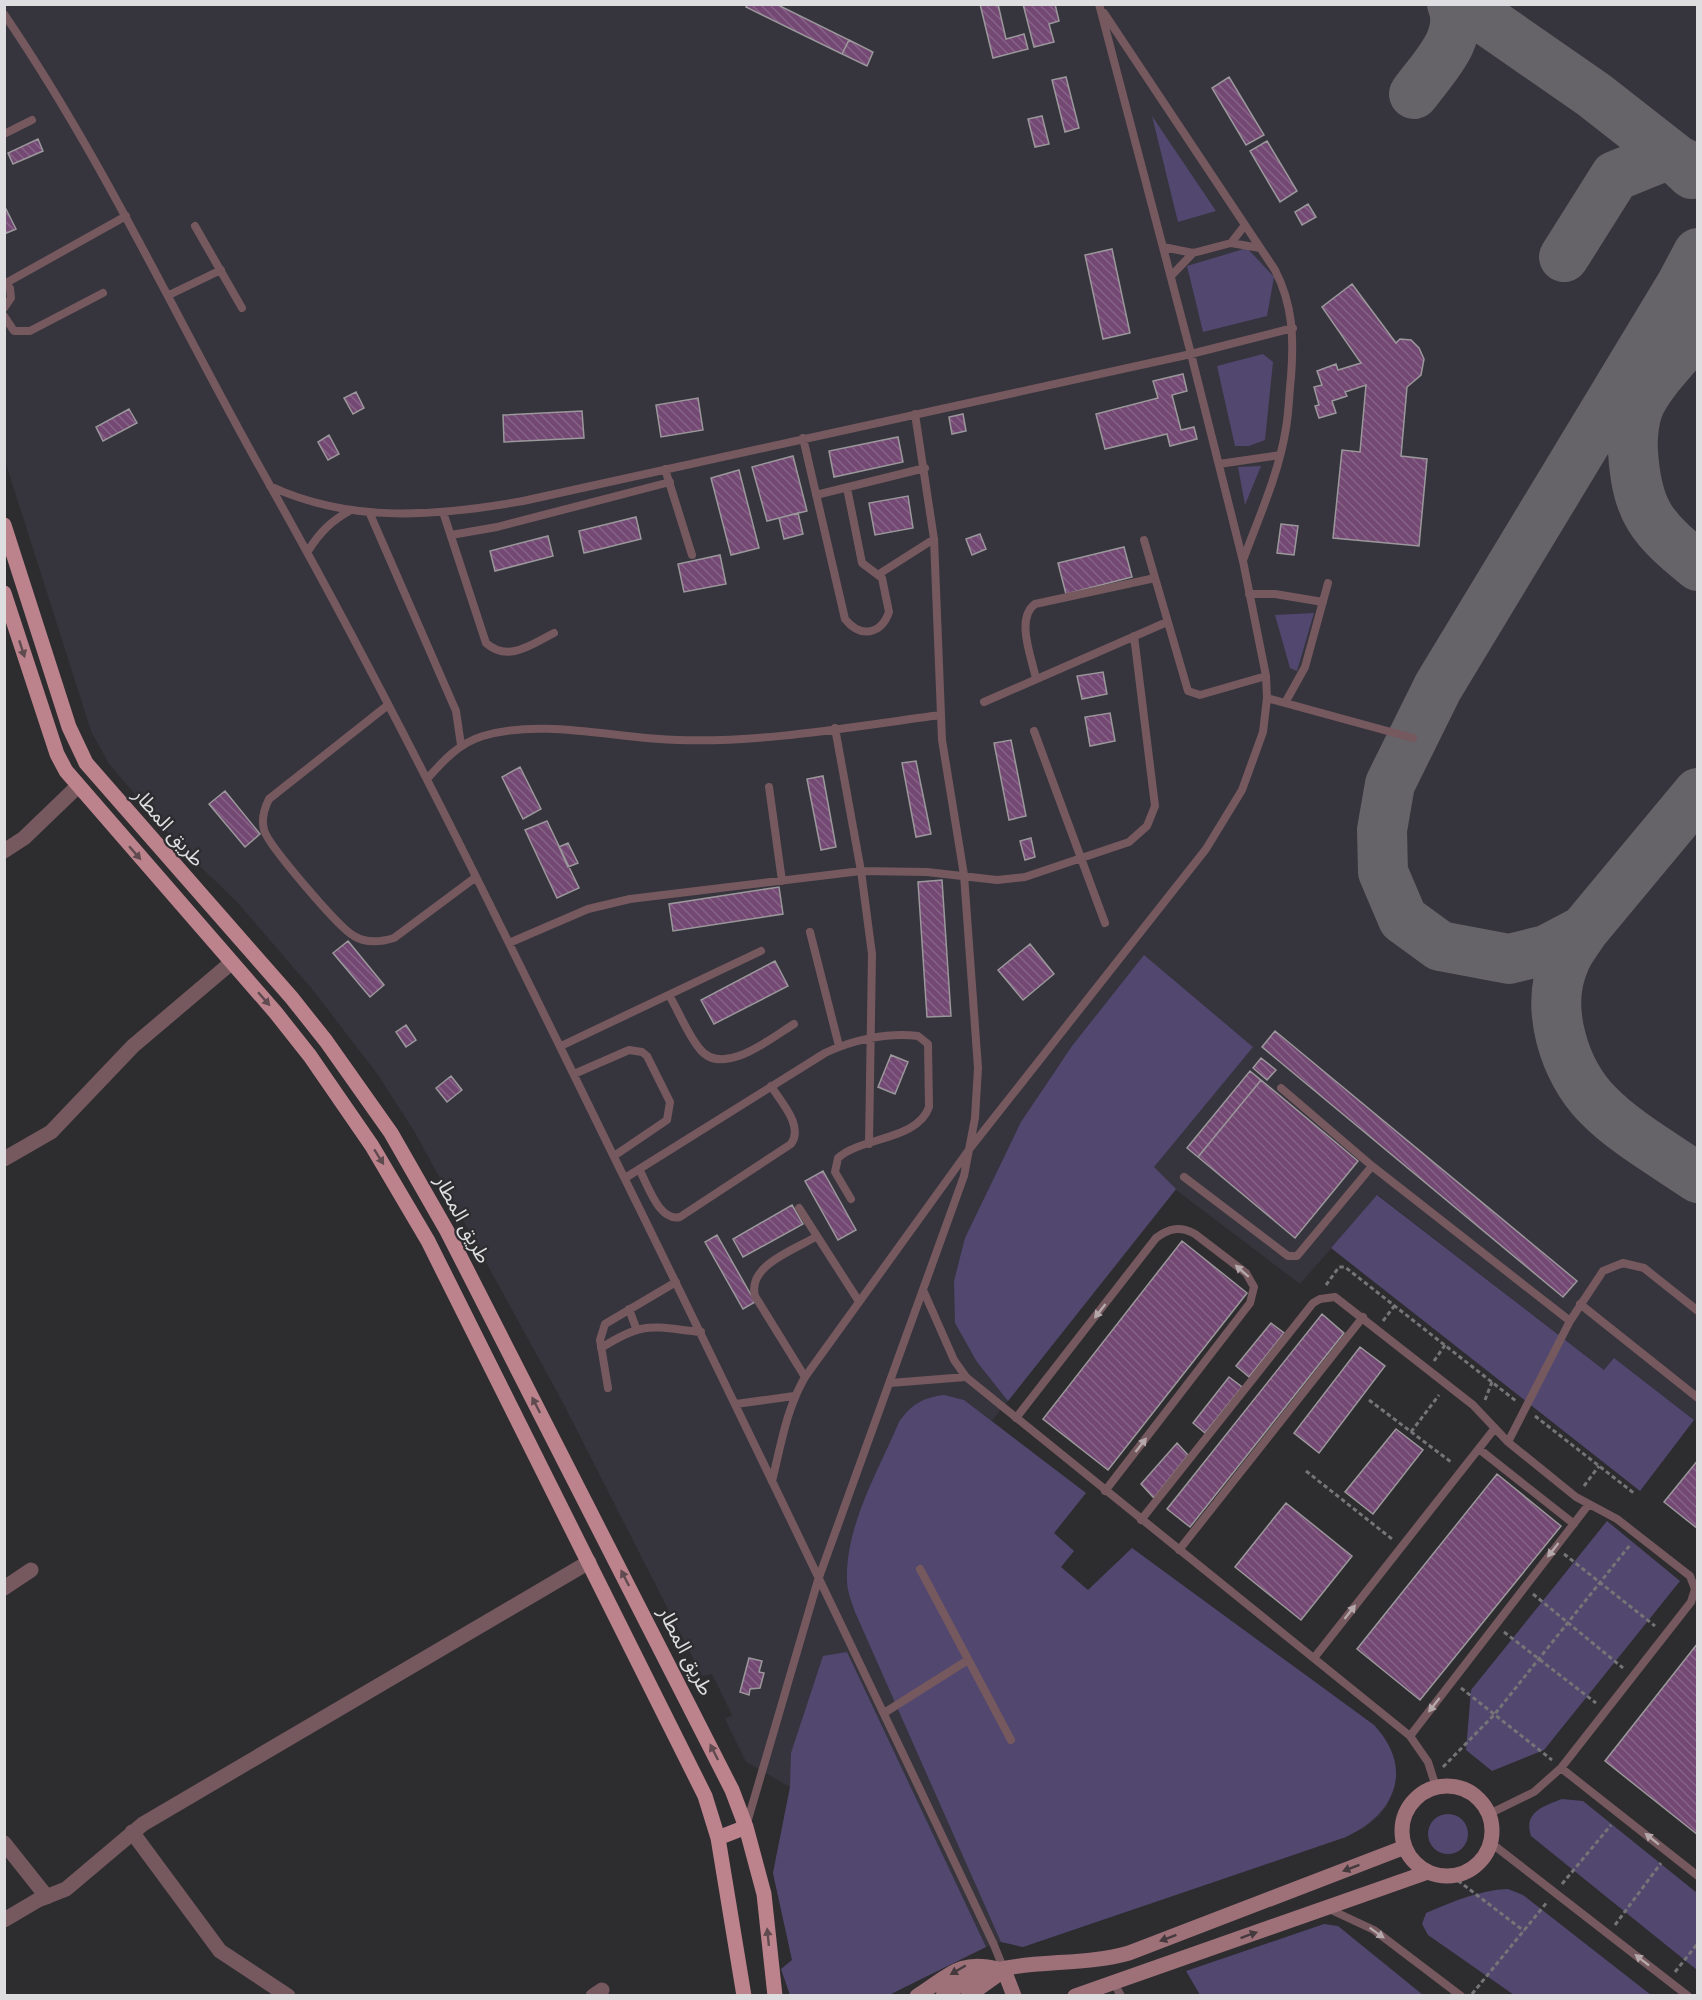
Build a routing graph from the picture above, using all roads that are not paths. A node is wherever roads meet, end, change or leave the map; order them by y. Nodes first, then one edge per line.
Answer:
1 (1098, 5) edge
2 (4, 14) edge
3 (32, 120) dead end
4 (4, 134) edge
5 (126, 216) junction
6 (1245, 225) junction
7 (195, 226) dead end
8 (1231, 243) junction
9 (1163, 247) junction
10 (1260, 248) junction
11 (1193, 253) junction
12 (221, 270) junction
13 (1171, 276) junction
14 (5, 283) edge
15 (103, 293) dead end
16 (170, 295) junction
17 (4, 308) edge
18 (242, 308) dead end
19 (4, 316) edge
20 (1293, 328) junction
21 (1191, 354) junction
22 (915, 414) junction
23 (803, 438) junction
24 (1280, 455) junction
25 (1219, 464) junction
26 (924, 468) junction
27 (665, 469) junction
28 (670, 482) junction
29 (270, 486) junction
30 (846, 488) junction
31 (816, 495) junction
32 (351, 510) junction
33 (443, 512) junction
34 (370, 514) junction
35 (4, 525) edge
36 (451, 535) junction
37 (934, 539) junction
38 (1144, 540) dead end
39 (308, 551) junction
40 (692, 555) dead end
41 (1243, 561) junction
42 (879, 574) junction
43 (1155, 578) junction
44 (1328, 583) dead end
45 (4, 593) edge
46 (1249, 594) junction
47 (1323, 602) junction
48 (1167, 622) junction
49 (554, 633) dead end
50 (1134, 636) junction
51 (1266, 676) junction
52 (1036, 679) junction
53 (1268, 698) junction
54 (984, 702) dead end
55 (1285, 703) junction
56 (388, 705) junction
57 (940, 716) junction
58 (835, 728) junction
59 (1034, 730) dead end
60 (1413, 738) dead end
61 (461, 746) junction
62 (427, 779) junction
63 (77, 787) junction
64 (769, 787) dead end
65 (131, 815) junction
66 (115, 830) junction
67 (4, 852) edge
68 (1081, 858) junction
69 (861, 871) junction
70 (964, 875) junction
71 (476, 877) junction
72 (782, 881) junction
73 (1105, 923) dead end
74 (810, 932) dead end
75 (509, 943) junction
76 (761, 951) dead end
77 (231, 963) junction
78 (669, 995) junction
79 (794, 1024) dead end
80 (871, 1038) junction
81 (561, 1046) junction
82 (839, 1046) junction
83 (574, 1074) junction
84 (771, 1086) junction
85 (1281, 1088) dead end
86 (869, 1144) junction
87 (971, 1147) junction
88 (614, 1156) junction
89 (4, 1159) edge
90 (1372, 1166) junction
91 (639, 1169) junction
92 (1184, 1176) dead end
93 (625, 1178) junction
94 (851, 1198) dead end
95 (799, 1208) dead end
96 (817, 1236) junction
97 (676, 1282) junction
98 (924, 1292) junction
99 (858, 1300) junction
100 (1580, 1304) junction
101 (629, 1309) junction
102 (1698, 1311) edge
103 (1363, 1317) junction
104 (1570, 1321) junction
105 (636, 1328) junction
106 (701, 1332) junction
107 (601, 1348) junction
108 (805, 1377) junction
109 (966, 1377) junction
110 (890, 1383) junction
111 (608, 1388) dead end
112 (794, 1396) junction
113 (1698, 1398) edge
114 (736, 1404) junction
115 (1016, 1418) junction
116 (1495, 1428) junction
117 (1508, 1442) junction
118 (1479, 1449) junction
119 (772, 1481) junction
120 (1105, 1491) junction
121 (1589, 1504) junction
122 (1141, 1520) junction
123 (1574, 1524) junction
124 (1179, 1550) junction
125 (589, 1562) junction
126 (920, 1569) dead end
127 (30, 1570) dead end
128 (818, 1580) junction
129 (4, 1588) edge
130 (1314, 1658) junction
131 (968, 1660) junction
132 (884, 1713) junction
133 (1410, 1736) junction
134 (1011, 1740) dead end
135 (1561, 1768) junction
136 (1434, 1782) junction
137 (1489, 1814) junction
138 (746, 1827) junction
139 (132, 1833) junction
140 (718, 1838) junction
141 (4, 1843) edge
142 (1491, 1843) junction
143 (1405, 1847) junction
144 (1428, 1872) junction
145 (1698, 1876) edge
146 (47, 1897) junction
147 (1325, 1908) junction
148 (4, 1920) edge
149 (1004, 1970) junction
150 (1117, 1989) edge
151 (1094, 1993) edge
152 (288, 1995) edge
153 (744, 1995) edge
154 (775, 1995) edge
155 (917, 1995) edge
156 (944, 1995) edge
157 (968, 1995) edge
158 (1014, 1995) edge
159 (1074, 1995) edge
160 (1461, 1995) edge
161 (1688, 1995) edge

1 - 6 lane
1 - 9 lane
2 - 5 lane
3 - 4 lane
5 - 14 lane
5 - 16 lane
6 - 8 lane
6 - 10 lane
7 - 12 lane
8 - 10 lane
8 - 11 lane
9 - 11 lane
9 - 13 lane
10 - 20 lane
11 - 13 lane
12 - 16 lane
12 - 18 lane
13 - 21 lane
14 - 17 lane
15 - 19 lane
16 - 29 lane
20 - 21 lane
20 - 24 lane
21 - 22 lane
21 - 25 lane
22 - 23 lane
22 - 26 lane
23 - 27 lane
23 - 31 lane
24 - 25 lane
24 - 41 lane
25 - 41 lane
26 - 30 lane
26 - 37 lane
27 - 28 lane
27 - 33 lane
28 - 36 lane
28 - 40 lane
29 - 32 lane
29 - 39 lane
30 - 31 lane
30 - 42 lane
31 - 42 lane
32 - 34 lane
32 - 39 lane
33 - 34 lane
33 - 36 lane
34 - 61 lane
35 - 65 main road, طريق المطار
36 - 49 lane
37 - 42 lane
37 - 57 lane
38 - 43 lane
39 - 56 lane
41 - 46 lane
43 - 48 lane
43 - 52 lane
44 - 47 lane
45 -> 63 main road
46 - 47 lane
46 - 51 lane
47 - 55 lane
48 - 50 lane
48 - 51 lane
50 - 52 lane
50 - 68 lane
51 - 53 lane
52 - 54 lane
53 - 55 lane
53 - 87 lane
55 - 60 lane
56 - 62 lane
56 - 71 lane
57 - 58 lane
57 - 70 lane
58 - 61 lane
58 - 69 lane
59 - 68 lane
61 - 62 lane
62 - 71 lane
63 - 66 main road
63 - 67 street
64 - 72 lane
65 - 66 main road
138 -> 65 main road, طريق المطار
66 -> 77 main road
68 - 70 lane
68 - 73 lane
69 - 70 lane
69 - 72 lane
69 - 80 lane
70 - 87 lane
71 - 75 lane
72 - 75 lane
74 - 82 lane
75 - 81 lane
76 - 78 lane
77 - 89 street
77 -> 125 main road
78 - 79 lane
78 - 81 lane
80 - 82 lane
80 - 86 lane
80 - 86 lane
81 - 83 lane
82 - 84 lane
83 - 88 lane
83 - 88 lane
84 - 91 lane
84 - 91 lane
85 - 90 lane
86 - 94 lane
87 - 98 lane
87 - 99 lane
88 - 93 lane
90 - 92 lane
90 - 104 lane
91 - 93 lane
93 - 97 lane
95 - 96 lane
96 - 99 lane
96 - 108 lane
97 - 101 lane
97 - 106 lane
98 - 109 lane
98 - 110 lane
99 - 108 lane
100 - 102 lane
100 - 104 lane
100 - 113 lane
101 - 105 lane
101 - 107 lane
103 - 116 lane
103 - 122 lane
103 - 124 lane
104 - 117 lane
105 - 106 lane
105 - 107 lane
106 - 114 lane
107 - 111 lane
108 - 112 lane
109 - 110 lane
109 - 115 lane
110 - 128 lane
112 - 114 lane
112 - 119 lane
114 - 119 lane
115 - 120 lane
120 -> 115 lane
116 - 117 lane
116 - 118 lane
117 - 121 lane
118 - 123 lane
130 -> 118 lane
119 - 128 lane
120 - 122 lane
121 - 123 lane
121 - 135 lane
122 - 124 lane
123 -> 133 lane
124 - 130 lane
125 - 139 street
125 - 140 main road
126 - 131 lane
127 - 129 street
128 - 132 lane
128 - 138 lane
130 - 133 lane
131 - 132 lane
131 - 134 lane
132 - 149 lane
133 - 136 lane
135 - 137 lane
145 -> 135 lane
136 - 137 street
136 - 143 street
137 - 142 street
138 - 140 main road
154 -> 138 main road, طريق المطار
139 - 146 street
139 - 152 street
140 - 153 main road
141 - 146 street
142 - 144 street
161 -> 142 lane
143 - 144 street
143 -> 149 street
144 - 147 street
146 - 148 street
150 -> 147 street
147 -> 160 lane
149 -> 155 street
149 - 156 street
149 - 157 street
149 - 158 street
150 - 151 street
151 - 159 street

